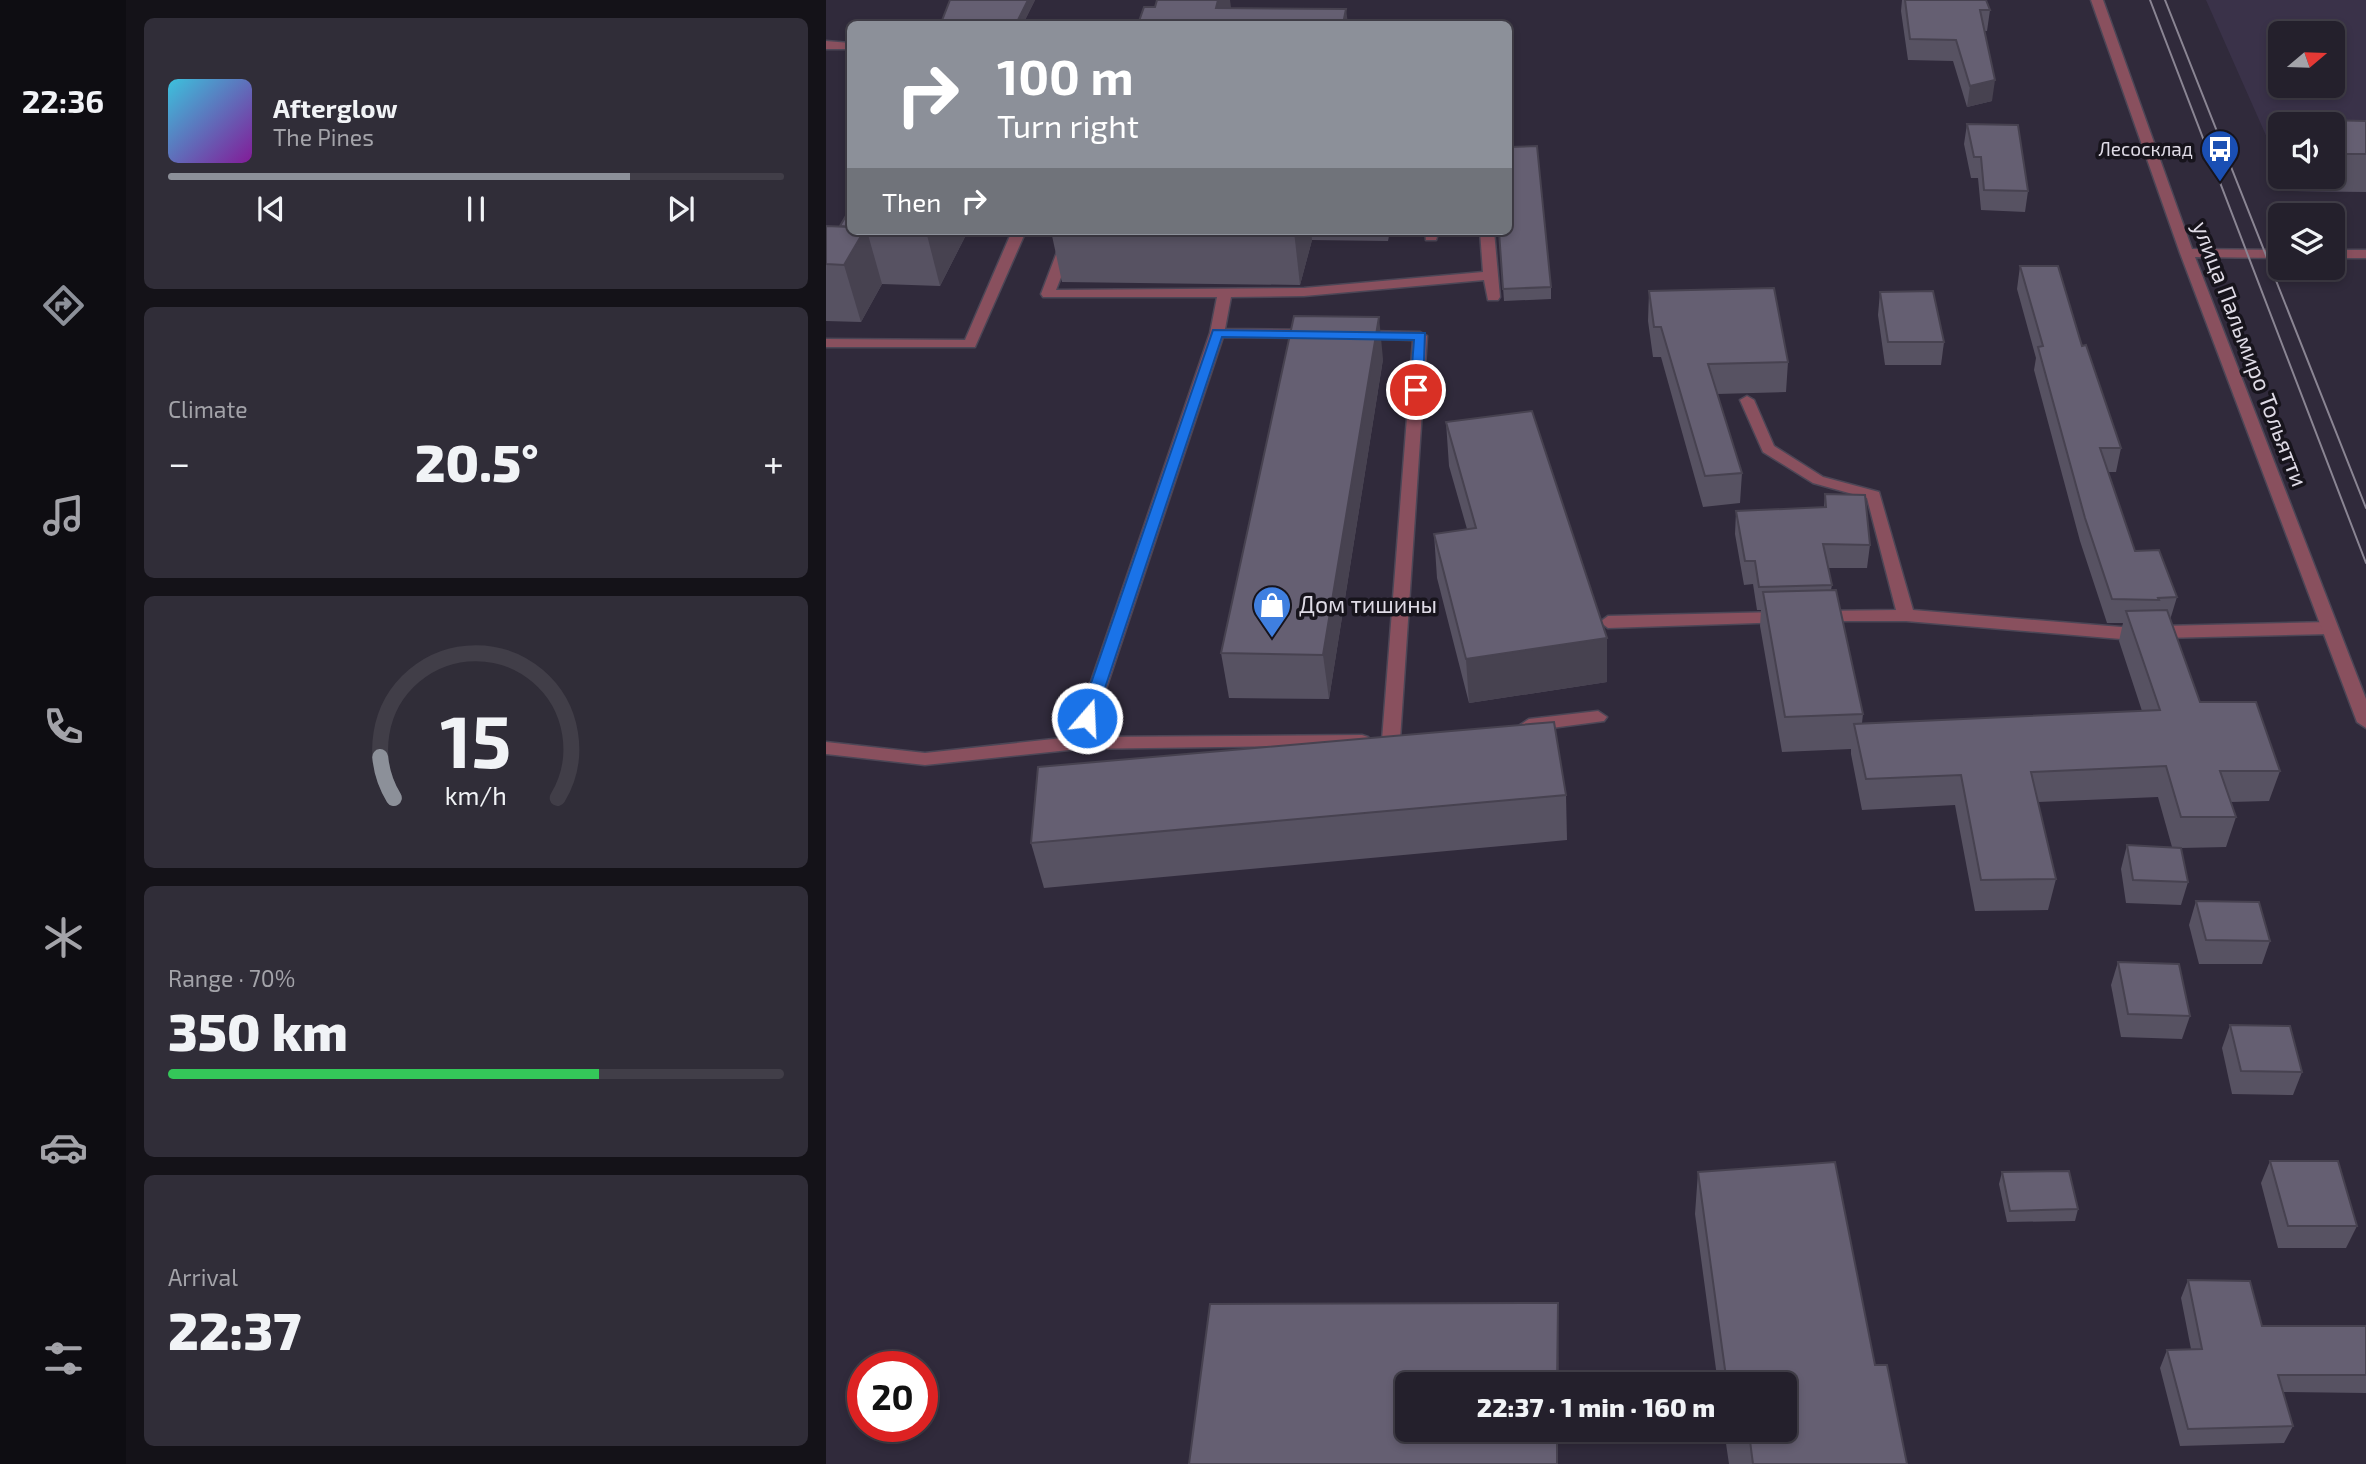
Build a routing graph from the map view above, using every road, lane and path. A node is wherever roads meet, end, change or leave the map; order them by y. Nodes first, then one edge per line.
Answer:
1 (2097, 0) edge
2 (826, 45) edge
3 (847, 46) edge
4 (1018, 235) edge
5 (1070, 235) edge
6 (1488, 235) edge
7 (2187, 253) junction
8 (2268, 254) edge
9 (2345, 254) edge
10 (2366, 254) edge
11 (1490, 275) junction
12 (1225, 293) junction
13 (1493, 297) dead end
14 (1217, 333) junction
15 (826, 343) edge
16 (1747, 400) dead end
17 (1906, 615) junction
18 (1608, 622) dead end
19 (2330, 628) junction
20 (1598, 718) dead end
21 (2366, 722) edge
22 (1516, 727) edge
23 (1079, 743) junction
24 (826, 748) edge

1 - 7 street, улица Пальмиро Тольятти
2 - 3 street
4 - 15 street
5 - 12 street
6 - 11 street
7 - 8 street
7 - 19 street, улица Пальмиро Тольятти
9 - 10 street
11 - 12 street
11 - 13 street
12 - 14 street
14 - 23 street
14 - 23 street
16 - 17 street
17 - 18 street
17 - 19 street
19 - 21 street, улица Пальмиро Тольятти
20 - 22 street
23 - 24 street

